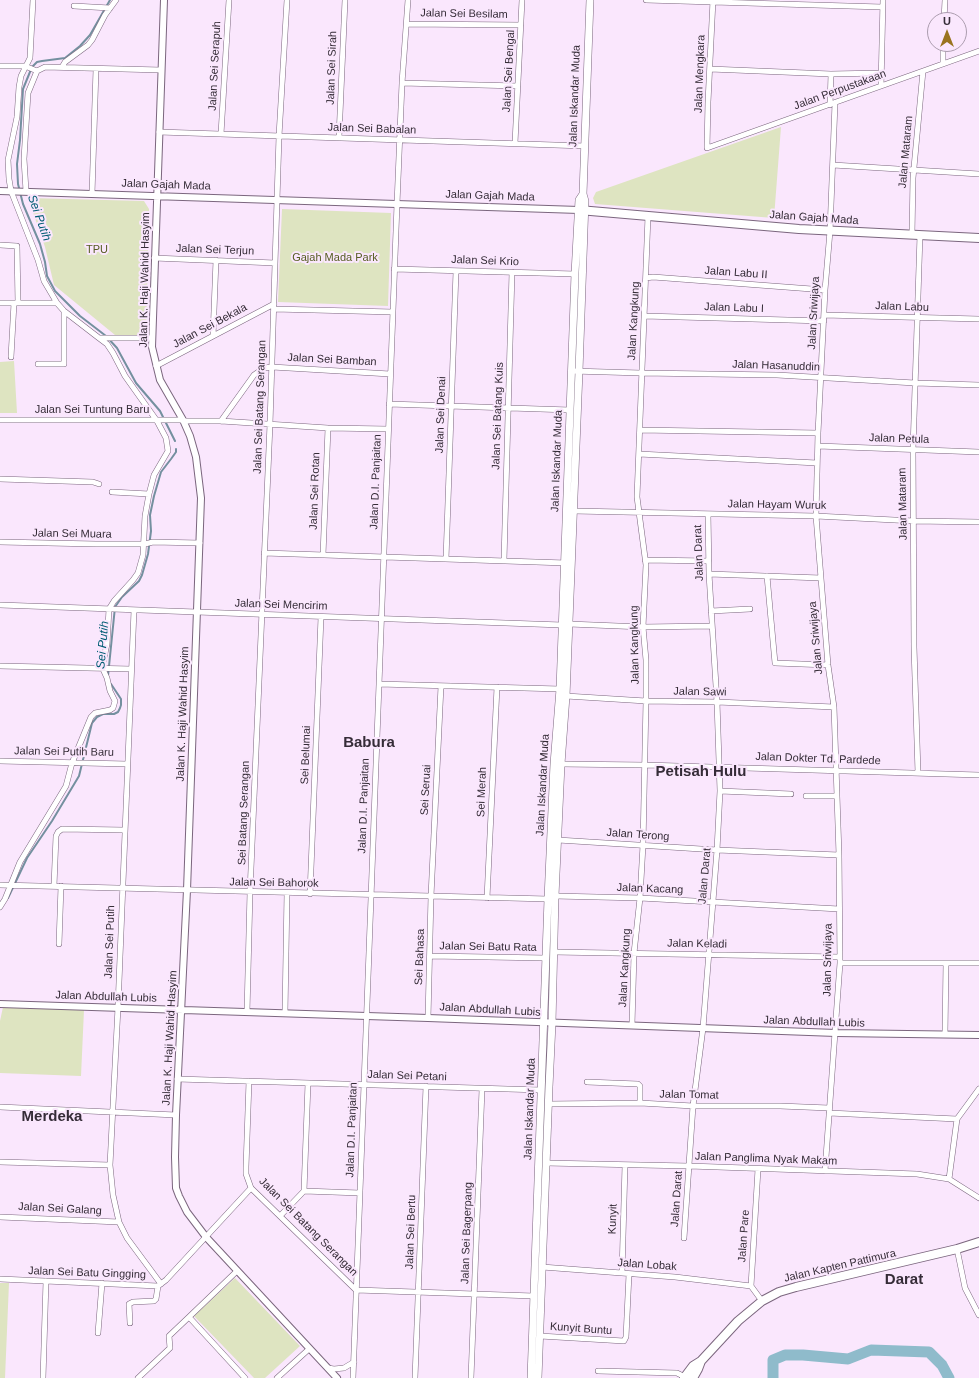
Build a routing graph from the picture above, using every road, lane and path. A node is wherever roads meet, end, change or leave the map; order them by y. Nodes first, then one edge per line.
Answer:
1 (33, 0) edge
2 (116, 0) edge
3 (164, 0) edge
4 (229, 0) edge
5 (287, 0) edge
6 (345, 0) edge
7 (408, 0) edge
8 (522, 0) edge
9 (590, 0) edge
10 (646, 0) edge
11 (659, 0) edge
12 (883, 0) edge
13 (945, 0) edge
14 (713, 1) edge
15 (74, 6) dead end
16 (882, 7) junction
17 (107, 8) junction
18 (944, 12) edge
19 (407, 24) junction
20 (521, 25) junction
21 (979, 51) edge
22 (944, 52) edge
23 (943, 64) junction
24 (0, 66) edge
25 (62, 67) junction
26 (31, 68) junction
27 (96, 69) junction
28 (710, 69) junction
29 (161, 70) junction
30 (923, 72) junction
31 (881, 73) junction
32 (831, 74) junction
33 (402, 83) junction
34 (518, 86) junction
35 (881, 86) junction
36 (833, 104) junction
37 (159, 132) junction
38 (221, 134) junction
39 (279, 136) junction
40 (339, 138) junction
41 (400, 140) junction
42 (515, 143) junction
43 (585, 146) junction
44 (707, 148) joint
45 (833, 165) junction
46 (914, 169) junction
47 (979, 174) edge
48 (0, 191) edge
49 (12, 191) junction
50 (25, 191) junction
51 (92, 194) junction
52 (157, 196) junction
53 (277, 200) junction
54 (397, 204) junction
55 (582, 210) junction
56 (648, 216) junction
57 (830, 231) junction
58 (916, 234) junction
59 (979, 238) edge
60 (0, 245) edge
61 (154, 258) junction
62 (216, 260) junction
63 (275, 263) junction
64 (394, 269) junction
65 (456, 270) junction
66 (512, 272) junction
67 (575, 274) junction
68 (646, 278) junction
69 (825, 290) junction
70 (0, 303) edge
71 (16, 303) junction
72 (57, 303) junction
73 (274, 306) junction
74 (64, 312) junction
75 (393, 312) junction
76 (824, 315) junction
77 (644, 316) junction
78 (918, 317) junction
79 (979, 319) edge
80 (824, 321) junction
81 (214, 336) junction
82 (101, 338) junction
83 (151, 338) junction
84 (12, 358) dead end
85 (38, 364) dead end
86 (156, 366) junction
87 (272, 367) junction
88 (575, 371) junction
89 (641, 373) junction
90 (390, 374) junction
91 (821, 377) junction
92 (915, 383) junction
93 (979, 385) edge
94 (389, 404) junction
95 (452, 405) junction
96 (508, 407) junction
97 (570, 410) junction
98 (0, 420) edge
99 (159, 421) junction
100 (183, 421) junction
101 (221, 421) junction
102 (270, 424) junction
103 (328, 428) junction
104 (388, 429) junction
105 (640, 430) junction
106 (818, 433) junction
107 (818, 446) junction
108 (912, 449) junction
109 (979, 452) edge
110 (639, 454) junction
111 (817, 463) junction
112 (0, 479) edge
113 (99, 484) dead end
114 (112, 492) dead end
115 (149, 494) junction
116 (574, 511) junction
117 (638, 513) junction
118 (708, 514) junction
119 (816, 516) junction
120 (914, 521) junction
121 (979, 522) edge
122 (0, 542) edge
123 (200, 543) junction
124 (144, 544) junction
125 (264, 553) junction
126 (323, 555) junction
127 (384, 557) junction
128 (446, 559) junction
129 (504, 560) junction
130 (645, 560) junction
131 (709, 561) junction
132 (568, 564) junction
133 (709, 574) junction
134 (768, 576) junction
135 (821, 578) junction
136 (0, 605) edge
137 (110, 609) junction
138 (750, 609) dead end
139 (134, 610) junction
140 (711, 611) junction
141 (196, 612) junction
142 (261, 614) junction
143 (321, 616) junction
144 (381, 618) junction
145 (566, 624) junction
146 (712, 626) junction
147 (643, 627) junction
148 (0, 666) edge
149 (828, 666) junction
150 (104, 668) junction
151 (131, 669) junction
152 (379, 684) junction
153 (441, 686) junction
154 (497, 687) junction
155 (564, 691) junction
156 (646, 701) junction
157 (717, 702) junction
158 (834, 707) junction
159 (0, 761) edge
160 (72, 763) junction
161 (127, 764) junction
162 (558, 764) junction
163 (645, 764) junction
164 (720, 766) junction
165 (837, 770) junction
166 (918, 773) junction
167 (979, 775) edge
168 (720, 791) junction
169 (791, 794) dead end
170 (806, 796) dead end
171 (837, 796) junction
172 (124, 830) junction
173 (558, 840) junction
174 (644, 845) junction
175 (717, 850) junction
176 (839, 855) junction
177 (0, 885) edge
178 (13, 885) junction
179 (54, 886) junction
180 (61, 886) junction
181 (122, 888) junction
182 (187, 890) junction
183 (250, 892) junction
184 (287, 893) junction
185 (310, 894) junction
186 (371, 895) junction
187 (431, 896) junction
188 (487, 898) junction
189 (553, 898) junction
190 (640, 898) junction
191 (712, 902) junction
192 (0, 907) edge
193 (839, 909) junction
194 (59, 944) dead end
195 (634, 953) junction
196 (554, 955) junction
197 (709, 955) junction
198 (430, 956) junction
199 (546, 958) junction
200 (840, 960) junction
201 (946, 963) junction
202 (979, 963) edge
203 (0, 1004) edge
204 (118, 1007) junction
205 (181, 1009) junction
206 (247, 1012) junction
207 (285, 1013) junction
208 (366, 1016) junction
209 (428, 1018) junction
210 (544, 1023) junction
211 (552, 1023) junction
212 (632, 1025) junction
213 (703, 1028) junction
214 (836, 1033) junction
215 (945, 1034) junction
216 (979, 1035) edge
217 (177, 1079) junction
218 (249, 1081) junction
219 (587, 1082) dead end
220 (308, 1083) junction
221 (364, 1085) junction
222 (426, 1086) junction
223 (482, 1089) junction
224 (979, 1089) edge
225 (541, 1090) junction
226 (548, 1104) junction
227 (640, 1104) junction
228 (693, 1106) junction
229 (0, 1107) edge
230 (829, 1110) junction
231 (113, 1113) junction
232 (176, 1115) junction
233 (957, 1119) junction
234 (0, 1162) edge
235 (542, 1162) junction
236 (110, 1165) junction
237 (625, 1165) junction
238 (689, 1166) junction
239 (758, 1169) junction
240 (825, 1171) junction
241 (949, 1178) junction
242 (252, 1188) junction
243 (304, 1192) junction
244 (360, 1193) junction
245 (979, 1198) edge
246 (280, 1216) junction
247 (0, 1217) edge
248 (119, 1222) junction
249 (206, 1237) junction
250 (684, 1238) dead end
251 (979, 1242) edge
252 (957, 1250) junction
253 (542, 1267) junction
254 (237, 1270) junction
255 (622, 1273) junction
256 (629, 1274) junction
257 (0, 1279) edge
258 (46, 1281) junction
259 (102, 1284) junction
260 (159, 1285) junction
261 (751, 1286) junction
262 (356, 1290) junction
263 (419, 1293) junction
264 (474, 1294) junction
265 (534, 1296) junction
266 (762, 1301) junction
267 (979, 1315) edge
268 (189, 1318) junction
269 (130, 1323) dead end
270 (98, 1333) dead end
271 (540, 1336) junction
272 (310, 1349) junction
273 (531, 1361) junction
274 (539, 1361) junction
275 (701, 1361) junction
276 (354, 1362) junction
277 (328, 1368) junction
278 (598, 1371) dead end
279 (42, 1378) edge
280 (138, 1378) edge
281 (246, 1378) edge
282 (277, 1378) edge
283 (337, 1378) edge
284 (353, 1378) edge
285 (415, 1378) edge
286 (471, 1378) edge
287 (531, 1378) edge
288 (538, 1378) edge
289 (687, 1378) edge

1 - 26 street
2 - 17 street
3 - 29 street, Jalan K. Haji Wahid Hasyim
4 - 38 street, Jalan Sei Serapuh
5 - 39 street, Jalan Sei Batang Serangan
6 - 40 street, Jalan Sei Sirah
7 - 19 street, Jalan D.I. Panjaitan
8 - 20 street, Jalan Sei Bengal
9 - 43 main road, Jalan Iskandar Muda
10 - 11 street
11 - 14 street
12 - 16 street
13 - 18 street
14 - 16 street
14 - 28 street, Jalan Mengkara
15 - 17 street
16 - 31 street
17 - 25 street
19 - 20 street, Jalan Sei Besilam
19 - 33 street, Jalan D.I. Panjaitan
20 - 34 street, Jalan Sei Bengal
21 - 23 street, Jalan Perpustakaan
22 - 23 street
23 - 30 street, Jalan Perpustakaan
24 - 26 street
25 - 26 street
25 - 27 street
26 - 49 street
26 - 50 street
27 - 29 street
27 - 51 street
28 - 32 street
28 - 44 street, Jalan Mengkara
29 - 37 street, Jalan K. Haji Wahid Hasyim
30 - 35 street, Jalan Perpustakaan
30 - 46 street, Jalan Mataram
31 - 32 street
31 - 35 street
32 - 36 street, Jalan Sriwijaya
33 - 34 street
33 - 41 street, Jalan D.I. Panjaitan
34 - 42 street, Jalan Sei Bengal
35 - 36 street, Jalan Perpustakaan
36 - 44 street, Jalan Perpustakaan
36 - 45 street, Jalan Sriwijaya
37 - 38 street, Jalan Sei Babalan
37 - 52 street, Jalan K. Haji Wahid Hasyim
38 - 39 street, Jalan Sei Babalan
39 - 40 street, Jalan Sei Babalan
39 - 53 street, Jalan Sei Batang Serangan
40 - 41 street, Jalan Sei Babalan
41 - 42 street, Jalan Sei Babalan
41 - 54 street, Jalan D.I. Panjaitan
42 - 43 street, Jalan Sei Babalan
43 - 55 main road, Jalan Iskandar Muda
45 - 46 street
45 - 57 street, Jalan Sriwijaya
46 - 47 street
46 - 58 street, Jalan Mataram
48 - 49 street, Jalan Gajah Mada
49 - 50 street, Jalan Gajah Mada
49 - 72 street
50 - 51 street, Jalan Gajah Mada
51 - 52 street, Jalan Gajah Mada
52 - 53 street, Jalan Gajah Mada
52 - 61 street, Jalan K. Haji Wahid Hasyim
53 - 54 street, Jalan Gajah Mada
53 - 63 street, Jalan Sei Batang Serangan
54 - 55 street, Jalan Gajah Mada
54 - 64 street, Jalan D.I. Panjaitan
55 - 56 main road, Jalan Gajah Mada
55 - 67 main road, Jalan Iskandar Muda
55 - 88 main road, Jalan Iskandar Muda
56 - 57 main road, Jalan Gajah Mada
56 - 68 street, Jalan Kangkung
57 - 58 main road, Jalan Gajah Mada
57 - 69 street, Jalan Sriwijaya
58 - 59 main road, Jalan Gajah Mada
58 - 78 street, Jalan Mataram
60 - 71 street
61 - 62 street, Jalan Sei Terjun
61 - 83 street, Jalan K. Haji Wahid Hasyim
62 - 63 street, Jalan Sei Terjun
62 - 81 street
63 - 73 street, Jalan Sei Batang Serangan
64 - 65 street, Jalan Sei Krio
64 - 75 street, Jalan D.I. Panjaitan
65 - 66 street, Jalan Sei Krio
65 - 95 street, Jalan Sei Denai
66 - 67 street, Jalan Sei Krio
66 - 96 street, Jalan Sei Batang Kuis
67 - 88 main road, Jalan Iskandar Muda
68 - 69 street, Jalan Labu II
68 - 77 street, Jalan Kangkung
69 - 76 street, Jalan Sriwijaya
70 - 71 street
71 - 72 street
71 - 84 street
72 - 74 street
73 - 75 street, Jalan Sei Bekala
73 - 81 street, Jalan Sei Bekala
73 - 87 street, Jalan Sei Batang Serangan
74 - 82 street
74 - 85 street
75 - 90 street, Jalan D.I. Panjaitan
76 - 78 street, Jalan Labu
76 - 80 street, Jalan Sriwijaya
77 - 80 street, Jalan Labu I
77 - 89 street, Jalan Kangkung
78 - 79 street, Jalan Labu
78 - 92 street, Jalan Mataram
80 - 91 street, Jalan Sriwijaya
81 - 86 street, Jalan Sei Bekala
82 - 83 street
82 - 99 street
83 - 86 street, Jalan K. Haji Wahid Hasyim
86 - 100 street, Jalan K. Haji Wahid Hasyim
87 - 90 street, Jalan Sei Bamban
87 - 101 street
87 - 102 street, Jalan Sei Batang Serangan
88 - 89 street, Jalan Hasanuddin
88 - 97 main road, Jalan Iskandar Muda
88 - 116 main road, Jalan Iskandar Muda
89 - 91 street, Jalan Hasanuddin
89 - 105 street, Jalan Kangkung
90 - 94 street, Jalan D.I. Panjaitan
91 - 92 street, Jalan Hasanuddin
91 - 106 street, Jalan Sriwijaya
92 - 93 street, Jalan Hasanuddin
92 - 108 street, Jalan Mataram
94 - 95 street
94 - 104 street, Jalan D.I. Panjaitan
95 - 96 street
95 - 128 street, Jalan Sei Denai
96 - 97 street
96 - 129 street, Jalan Sei Batang Kuis
97 - 132 main road, Jalan Iskandar Muda
98 - 99 street, Jalan Sei Tuntung Baru
99 - 100 street, Jalan Sei Tuntung Baru
99 - 115 street
100 - 101 street, Jalan Sei Tuntung Baru
100 - 123 street, Jalan K. Haji Wahid Hasyim
101 - 102 street, Jalan Sei Tuntung Baru
102 - 103 street, Jalan Sei Tuntung Baru
102 - 125 street, Jalan Sei Batang Serangan
103 - 104 street, Jalan Sei Tuntung Baru
103 - 126 street, Jalan Sei Rotan
104 - 127 street, Jalan D.I. Panjaitan
105 - 106 street
105 - 110 street, Jalan Kangkung
106 - 107 street, Jalan Sriwijaya
107 - 108 street, Jalan Petula
107 - 111 street, Jalan Sriwijaya
108 - 109 street, Jalan Petula
108 - 120 street, Jalan Mataram
110 - 111 street
110 - 117 street, Jalan Kangkung
111 - 119 street, Jalan Sriwijaya
112 - 113 street
114 - 115 street
115 - 124 street
116 - 117 street, Jalan Hayam Wuruk
116 - 132 main road, Jalan Iskandar Muda
117 - 118 street, Jalan Hayam Wuruk
117 - 130 street, Jalan Kangkung
118 - 119 street, Jalan Hayam Wuruk
118 - 131 street, Jalan Darat
119 - 120 street, Jalan Hayam Wuruk
119 - 135 street, Jalan Sriwijaya
120 - 121 street, Jalan Hayam Wuruk
120 - 166 street, Jalan Mataram
122 - 124 street, Jalan Sei Muara
123 - 124 street, Jalan Sei Muara
123 - 141 street, Jalan K. Haji Wahid Hasyim
124 - 137 street
125 - 126 street
125 - 142 street, Jalan Sei Batang Serangan
126 - 127 street
127 - 128 street
127 - 144 street, Jalan D.I. Panjaitan
128 - 129 street
129 - 132 street
130 - 131 street
130 - 147 street, Jalan Kangkung
131 - 133 street, Jalan Darat
132 - 145 main road, Jalan Iskandar Muda
133 - 134 street
133 - 140 street, Jalan Darat
134 - 135 street
134 - 149 street
135 - 149 street, Jalan Sriwijaya
136 - 137 street, Jalan Sei Mencirim
137 - 139 street, Jalan Sei Mencirim
137 - 150 street
138 - 140 street
139 - 141 street, Jalan Sei Mencirim
139 - 151 street, Jalan Sei Putih
140 - 146 street, Jalan Darat
141 - 142 street, Jalan Sei Mencirim
141 - 182 street, Jalan K. Haji Wahid Hasyim
142 - 143 street, Jalan Sei Mencirim
142 - 183 street, Sei Batang Serangan
143 - 144 street, Jalan Sei Mencirim
143 - 185 street, Sei Belumai
144 - 145 street, Jalan Sei Mencirim
144 - 152 street, Jalan D.I. Panjaitan
145 - 147 street, Jalan Sei Mencirim
145 - 155 main road, Jalan Iskandar Muda
146 - 147 street, Jalan Sei Mencirim
146 - 157 street, Jalan Darat
147 - 156 street, Jalan Kangkung
148 - 150 street
149 - 158 street, Jalan Sriwijaya
150 - 151 street
150 - 160 street
151 - 161 street, Jalan Sei Putih
152 - 153 street, Jalan Sawi
152 - 186 street, Jalan D.I. Panjaitan
153 - 154 street, Jalan Sawi
153 - 187 street, Sei Seruai
154 - 155 street, Jalan Sawi
154 - 188 street, Sei Merah
155 - 156 street, Jalan Sawi
155 - 162 main road, Jalan Iskandar Muda
156 - 157 street, Jalan Sawi
156 - 163 street, Jalan Kangkung
157 - 158 street, Jalan Sawi
157 - 164 street, Jalan Darat
158 - 165 street, Jalan Sriwijaya
159 - 160 street, Jalan Sei Putih Baru
160 - 161 street, Jalan Sei Putih Baru
160 - 178 street
161 - 172 street, Jalan Sei Putih
162 - 163 street, Jalan Dokter Td. Pardede
162 - 173 main road, Jalan Iskandar Muda
162 - 189 main road, Jalan Iskandar Muda
163 - 164 street, Jalan Dokter Td. Pardede
163 - 174 street, Jalan Kangkung
164 - 165 street, Jalan Dokter Td. Pardede
164 - 168 street, Jalan Darat
165 - 166 street, Jalan Dokter Td. Pardede
165 - 171 street, Jalan Sriwijaya
166 - 167 street, Jalan Dokter Td. Pardede
168 - 169 street
168 - 175 street, Jalan Darat
170 - 171 street
171 - 176 street, Jalan Sriwijaya
172 - 179 street
172 - 181 street, Jalan Sei Putih
173 - 174 street, Jalan Terong
173 - 189 main road, Jalan Iskandar Muda
174 - 175 street, Jalan Terong
174 - 190 street, Jalan Kangkung
175 - 176 street, Jalan Terong
175 - 191 street, Jalan Darat
176 - 193 street, Jalan Sriwijaya
177 - 178 street, Jalan Sei Bahorok
178 - 179 street, Jalan Sei Bahorok
178 - 192 street
179 - 180 street, Jalan Sei Bahorok
180 - 181 street, Jalan Sei Bahorok
180 - 194 street
181 - 182 street, Jalan Sei Bahorok
181 - 204 street, Jalan Sei Putih
182 - 183 street, Jalan Sei Bahorok
182 - 205 street, Jalan K. Haji Wahid Hasyim
183 - 184 street, Jalan Sei Bahorok
183 - 206 street, Sei Batang Serangan
184 - 185 street, Jalan Sei Bahorok
184 - 207 street
185 - 186 street, Jalan Sei Bahorok
186 - 187 street, Jalan Sei Bahorok
186 - 208 street, Jalan D.I. Panjaitan
187 - 188 street, Jalan Sei Bahorok
187 - 198 street, Sei Bahasa
188 - 189 street, Jalan Sei Bahorok
189 - 190 street, Jalan Kacang
189 - 196 main road, Jalan Iskandar Muda
189 - 199 main road, Jalan Iskandar Muda
190 - 191 street, Jalan Kacang
190 - 195 street, Jalan Kangkung
191 - 193 street, Jalan Kacang
191 - 197 street, Jalan Darat
193 - 200 street, Jalan Sriwijaya
195 - 196 street, Jalan Keladi
195 - 197 street, Jalan Keladi
195 - 212 street, Jalan Kangkung
196 - 199 main road
196 - 211 main road, Jalan Iskandar Muda
197 - 200 street, Jalan Keladi
197 - 213 street, Jalan Darat
198 - 199 street, Jalan Sei Batu Rata
198 - 209 street, Sei Bahasa
199 - 210 main road, Jalan Iskandar Muda
200 - 201 street, Jalan Keladi
200 - 214 street, Jalan Sriwijaya
201 - 202 street, Jalan Keladi
201 - 215 street
203 - 204 street, Jalan Abdullah Lubis
204 - 205 street, Jalan Abdullah Lubis
204 - 231 street, Jalan Sei Putih
205 - 206 street, Jalan Abdullah Lubis
205 - 217 street, Jalan K. Haji Wahid Hasyim
206 - 207 street, Jalan Abdullah Lubis
207 - 208 street, Jalan Abdullah Lubis
208 - 209 street, Jalan Abdullah Lubis
208 - 221 street, Jalan D.I. Panjaitan
209 - 210 street, Jalan Abdullah Lubis
210 - 211 street, Jalan Abdullah Lubis
210 - 225 main road, Jalan Iskandar Muda
211 - 212 street, Jalan Abdullah Lubis
211 - 226 main road, Jalan Iskandar Muda
212 - 213 street, Jalan Abdullah Lubis
213 - 214 street, Jalan Abdullah Lubis
213 - 228 street, Jalan Darat
214 - 215 street, Jalan Abdullah Lubis
214 - 230 street, Jalan Sriwijaya
215 - 216 street, Jalan Abdullah Lubis
217 - 218 street, Jalan Sei Petani
217 - 232 street, Jalan K. Haji Wahid Hasyim
218 - 220 street, Jalan Sei Petani
218 - 242 street, Jalan Sei Batang Serangan
219 - 227 street
220 - 221 street, Jalan Sei Petani
220 - 243 street
221 - 222 street, Jalan Sei Petani
221 - 244 street, Jalan D.I. Panjaitan
222 - 223 street, Jalan Sei Petani
222 - 263 street, Jalan Sei Bertu
223 - 225 street, Jalan Sei Petani
223 - 264 street, Jalan Sei Bagerpang
224 - 233 street
225 - 235 main road, Jalan Iskandar Muda
226 - 227 street, Jalan Tomat
226 - 235 main road, Jalan Iskandar Muda
227 - 228 street, Jalan Tomat
228 - 230 street, Jalan Tomat
228 - 238 street, Jalan Darat
229 - 231 street
230 - 233 street, Jalan Tomat
230 - 240 street, Jalan Sriwijaya
231 - 232 street
231 - 236 street, Jalan Sei Putih
232 - 249 street, Jalan K. Haji Wahid Hasyim
233 - 241 street
234 - 236 street
235 - 237 street, Jalan Panglima Nyak Makam
235 - 253 main road, Jalan Iskandar Muda
235 - 265 main road, Jalan Iskandar Muda
236 - 248 street, Jalan Sei Putih
237 - 238 street, Jalan Panglima Nyak Makam
237 - 255 street, Kunyit
238 - 239 street, Jalan Panglima Nyak Makam
238 - 250 street, Jalan Darat
239 - 240 street, Jalan Panglima Nyak Makam
239 - 261 street, Jalan Pare
240 - 241 street, Jalan Panglima Nyak Makam
241 - 245 street, Jalan Panglima Nyak Makam
242 - 246 street, Jalan Sei Batang Serangan
242 - 249 street, Jalan Sei Batu Gingging
243 - 244 street
243 - 246 street
244 - 262 street, Jalan D.I. Panjaitan
246 - 262 street, Jalan Sei Batang Serangan
247 - 248 street, Jalan Sei Galang
248 - 260 street, Jalan Sei Putih
249 - 254 street, Jalan K. Haji Wahid Hasyim
249 - 260 street, Jalan Sei Batu Gingging
251 - 252 main road, Jalan Kapten Pattimura
252 - 266 main road, Jalan Kapten Pattimura
252 - 267 street
253 - 255 street, Jalan Lobak
253 - 271 main road, Jalan Iskandar Muda
254 - 268 street
254 - 272 street, Jalan K. Haji Wahid Hasyim
255 - 256 street, Jalan Lobak
256 - 261 street, Jalan Lobak
256 - 271 street, Kunyit Buntu
257 - 258 street, Jalan Sei Batu Gingging
258 - 259 street, Jalan Sei Batu Gingging
258 - 279 street
259 - 260 street, Jalan Sei Batu Gingging
259 - 270 street
260 - 269 street
261 - 266 street
262 - 263 street
262 - 276 street, Jalan D.I. Panjaitan
263 - 264 street
263 - 285 street, Jalan Sei Bertu
264 - 265 street
264 - 286 street, Jalan Sei Bagerpang
265 - 273 main road, Jalan Iskandar Muda
266 - 275 main road, Jalan Kapten Pattimura
268 - 280 street
268 - 281 street
271 - 274 main road, Jalan Iskandar Muda
272 - 277 street, Jalan K. Haji Wahid Hasyim
272 - 282 street
273 - 274 main road
273 - 287 main road, Jalan Iskandar Muda
274 - 288 main road, Jalan Iskandar Muda
275 - 289 main road
275 - 289 main road, Jalan Kapten Pattimura
276 - 277 street
276 - 284 street, Jalan D.I. Panjaitan
277 - 283 street, Jalan K. Haji Wahid Hasyim
278 - 289 street

